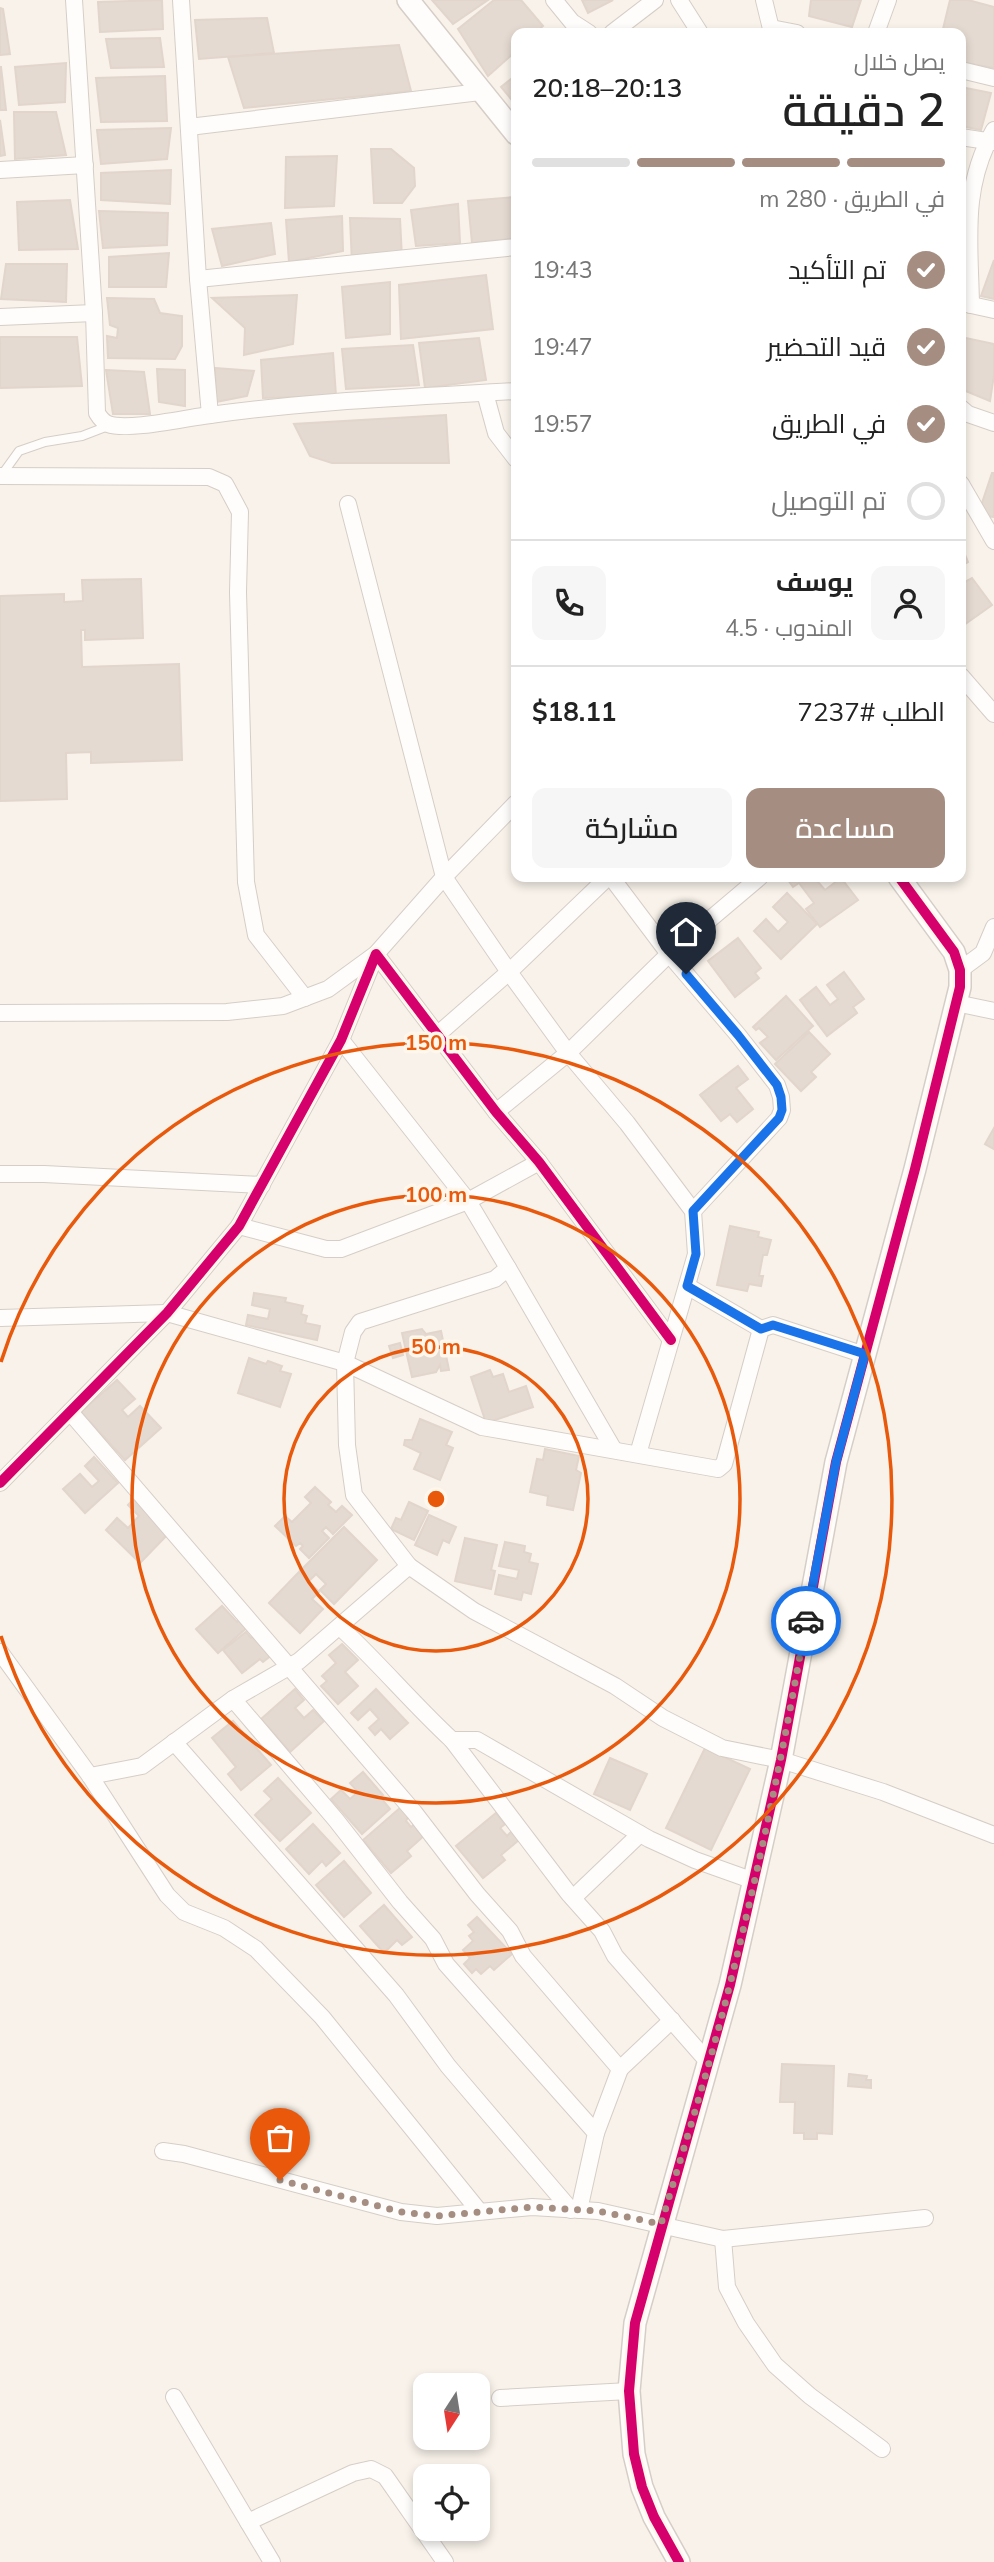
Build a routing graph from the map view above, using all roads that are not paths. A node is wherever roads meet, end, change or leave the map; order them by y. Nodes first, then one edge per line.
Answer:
1 (74, 0) edge
2 (181, 0) edge
3 (408, 0) edge
4 (554, 0) edge
5 (655, 0) edge
6 (679, 0) edge
7 (764, 0) edge
8 (888, 0) edge
9 (581, 28) edge
10 (619, 28) edge
11 (697, 28) edge
12 (771, 28) edge
13 (878, 28) edge
14 (966, 71) edge
15 (994, 78) edge
16 (480, 92) junction
17 (189, 127) junction
18 (511, 128) edge
19 (966, 136) edge
20 (992, 137) edge
21 (85, 165) junction
22 (0, 170) edge
23 (511, 248) edge
24 (198, 279) junction
25 (966, 304) edge
26 (994, 310) edge
27 (94, 313) junction
28 (0, 317) edge
29 (511, 391) edge
30 (485, 393) junction
31 (966, 412) edge
32 (210, 415) junction
33 (994, 423) edge
34 (109, 425) junction
35 (511, 452) edge
36 (1, 476) edge
37 (966, 493) edge
38 (348, 503) dead end
39 (994, 541) edge
40 (966, 682) edge
41 (994, 714) edge
42 (511, 808) edge
43 (444, 877) junction
44 (605, 882) edge
45 (614, 882) edge
46 (755, 882) edge
47 (903, 882) edge
48 (994, 928) edge
49 (376, 954) junction
50 (669, 954) junction
51 (960, 970) junction
52 (509, 972) junction
53 (305, 998) junction
54 (956, 1003) junction
55 (994, 1011) edge
56 (0, 1013) edge
57 (437, 1035) junction
58 (341, 1040) junction
59 (568, 1053) junction
60 (496, 1112) junction
61 (539, 1162) junction
62 (0, 1174) edge
63 (262, 1185) junction
64 (468, 1201) junction
65 (693, 1211) junction
66 (239, 1226) junction
67 (508, 1268) junction
68 (687, 1286) junction
69 (167, 1313) junction
70 (0, 1318) edge
71 (761, 1329) junction
72 (671, 1340) junction
73 (865, 1354) junction
74 (345, 1363) junction
75 (70, 1412) junction
76 (614, 1450) junction
77 (638, 1454) junction
78 (0, 1483) edge
79 (409, 1566) junction
80 (340, 1627) junction
81 (0, 1652) edge
82 (289, 1667) junction
83 (233, 1699) junction
84 (452, 1740) junction
85 (174, 1742) junction
86 (781, 1760) junction
87 (90, 1776) junction
88 (640, 1834) junction
89 (994, 1835) edge
90 (754, 1881) junction
91 (573, 1898) junction
92 (672, 2020) junction
93 (709, 2063) junction
94 (620, 2069) junction
95 (596, 2133) junction
96 (163, 2151) dead end
97 (575, 2210) junction
98 (479, 2211) junction
99 (925, 2218) dead end
100 (661, 2224) junction
101 (723, 2239) junction
102 (629, 2391) junction
103 (174, 2397) dead end
104 (500, 2398) dead end
105 (882, 2449) dead end
106 (248, 2522) junction
107 (272, 2562) edge
108 (444, 2562) edge
109 (679, 2562) edge

1 - 21 street
2 - 17 street
3 - 16 street
4 - 9 street
5 - 10 street
6 - 11 street
7 - 12 street
8 - 13 street
14 - 15 street
16 - 17 street
16 - 18 street
17 - 24 street
19 - 20 street
20 - 25 street
21 - 22 street
21 - 27 street
23 - 24 street
24 - 32 street
25 - 26 street
27 - 28 street
27 - 34 street
29 - 30 street
30 - 32 street
30 - 35 street
31 - 33 street
32 - 34 street
34 - 36 lane
36 - 53 street
37 - 39 street
38 - 43 street
40 - 41 street
42 - 43 street
43 - 49 street
43 - 52 street
44 - 52 street
45 - 50 street
46 - 50 street
47 - 51 street
48 - 51 street
49 - 53 street
49 - 57 street
49 - 58 street
50 - 59 street
50 - 65 street
51 - 54 street
52 - 57 street
52 - 59 street
53 - 56 street
54 - 55 street
54 - 73 street
57 - 60 street
58 - 63 street
58 - 64 street
59 - 60 street
59 - 65 street
60 - 61 street
61 - 64 street
61 - 72 street
62 - 63 street
63 - 66 street
64 - 66 street
64 - 67 street
65 - 68 street
66 - 69 street
67 - 74 street
67 - 76 street
68 - 71 street
68 - 72 street
69 - 70 street
69 - 74 street
69 - 75 street
71 - 73 street
71 - 77 street
72 - 77 street
73 - 86 street
74 - 76 street
74 - 79 street
75 - 78 street
75 - 82 street
76 - 77 street
79 - 80 street
79 - 86 street
80 - 82 street
80 - 84 street
81 - 87 street
82 - 83 street
82 - 94 street
83 - 85 street
83 - 95 street
84 - 88 street
84 - 91 street
85 - 87 street
85 - 97 street
86 - 89 street
86 - 90 street
87 - 98 street
88 - 90 street
88 - 91 street
90 - 93 street
91 - 92 street
92 - 93 street
92 - 94 street
93 - 100 street
94 - 95 street
95 - 97 street
96 - 98 street
97 - 98 street
97 - 100 street
99 - 101 street
100 - 101 street
100 - 102 street
101 - 105 street
102 - 104 street
102 - 109 street
103 - 106 street
106 - 107 street
106 - 108 street

